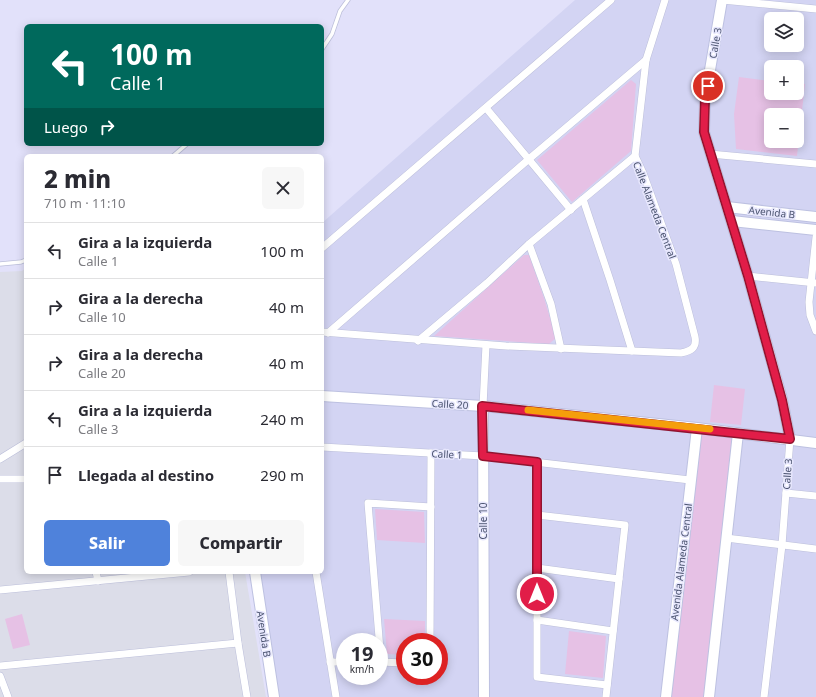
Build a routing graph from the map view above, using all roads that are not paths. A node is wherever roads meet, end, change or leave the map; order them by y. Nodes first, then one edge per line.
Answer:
1 (348, 0) edge
2 (612, 0) edge
3 (665, 0) edge
4 (722, 0) edge
5 (816, 9) edge
6 (324, 46) edge
7 (646, 60) junction
8 (486, 108) junction
9 (185, 146) edge
10 (175, 154) edge
11 (710, 154) junction
12 (635, 156) junction
13 (529, 159) junction
14 (816, 164) edge
15 (584, 199) junction
16 (727, 207) junction
17 (571, 210) junction
18 (816, 217) edge
19 (732, 221) junction
20 (816, 230) edge
21 (816, 236) edge
22 (529, 244) junction
23 (324, 246) edge
24 (24, 261) edge
25 (0, 264) edge
26 (748, 276) junction
27 (813, 283) edge
28 (816, 332) edge
29 (325, 333) edge
30 (418, 340) junction
31 (486, 345) junction
32 (561, 349) junction
33 (632, 351) junction
34 (324, 396) edge
35 (482, 406) junction
36 (697, 428) junction
37 (738, 433) junction
38 (790, 439) junction
39 (816, 443) edge
40 (24, 445) edge
41 (324, 447) edge
42 (431, 453) junction
43 (483, 456) junction
44 (0, 459) edge
45 (537, 462) junction
46 (0, 479) edge
47 (24, 479) edge
48 (690, 480) junction
49 (786, 493) junction
50 (816, 496) edge
51 (430, 507) junction
52 (537, 515) junction
53 (726, 538) junction
54 (782, 546) junction
55 (816, 549) edge
56 (537, 568) junction
57 (96, 574) edge
58 (169, 574) edge
59 (229, 574) edge
60 (254, 574) edge
61 (316, 574) edge
62 (619, 578) junction
63 (98, 581) junction
64 (0, 590) edge
65 (537, 620) junction
66 (613, 631) junction
67 (378, 633) edge
68 (430, 633) edge
69 (238, 643) junction
70 (330, 662) junction
71 (336, 662) edge
72 (0, 666) edge
73 (0, 676) edge
74 (607, 685) junction
75 (8, 697) edge
76 (247, 697) edge
77 (274, 697) edge
78 (336, 697) edge
79 (484, 697) edge
80 (606, 697) edge
81 (666, 697) edge
82 (709, 697) edge
83 (764, 697) edge

1 - 6 lane
2 - 8 street
3 - 7 street, Calle Alameda Central
4 - 5 street
4 - 11 street, Calle 3
7 - 12 street, Calle Alameda Central
7 - 13 street
8 - 13 street
8 - 23 street
9 - 10 lane
11 - 14 street
11 - 16 street, Calle 3
12 - 15 street
12 - 33 street, Calle Alameda Central
13 - 17 street
13 - 29 street
15 - 17 street
15 - 33 street
16 - 18 street, Avenida B
16 - 19 street, Calle 3
17 - 22 street
19 - 20 street, Avenida B
19 - 26 street, Calle 3
21 - 27 street
22 - 30 street
22 - 32 street
24 - 25 lane
26 - 27 street
26 - 38 street, Calle 3
27 - 28 street
29 - 30 street
30 - 31 street
31 - 32 street
31 - 35 street, Calle 10
32 - 33 street
34 - 35 street, Calle 20
35 - 36 street, Calle 20
35 - 43 street, Calle 10
36 - 37 street, Calle 20
36 - 48 street, Avenida Alameda Central
37 - 38 street, Calle 20
37 - 53 street
38 - 39 street, Calle 20
38 - 49 street, Calle 3
40 - 44 street
41 - 42 street, Calle 1
42 - 43 street, Calle 1
42 - 51 street
43 - 45 street, Calle 1
43 - 79 street, Calle 10
45 - 48 street, Calle 1
45 - 52 street
46 - 47 street
48 - 81 street, Avenida Alameda Central
49 - 50 street
49 - 54 street, Calle 3
51 - 67 street
51 - 68 street
52 - 56 street
52 - 62 street
53 - 54 street
53 - 82 street
54 - 55 street
54 - 83 street, Calle 3
56 - 62 street
56 - 65 street
57 - 63 street
58 - 63 street
59 - 69 street
60 - 77 street, Avenida B
61 - 70 street
62 - 66 street
63 - 64 street
65 - 66 street
65 - 74 street
66 - 74 street
69 - 72 street
69 - 76 street
70 - 71 street
70 - 78 street
73 - 75 street
74 - 80 street

